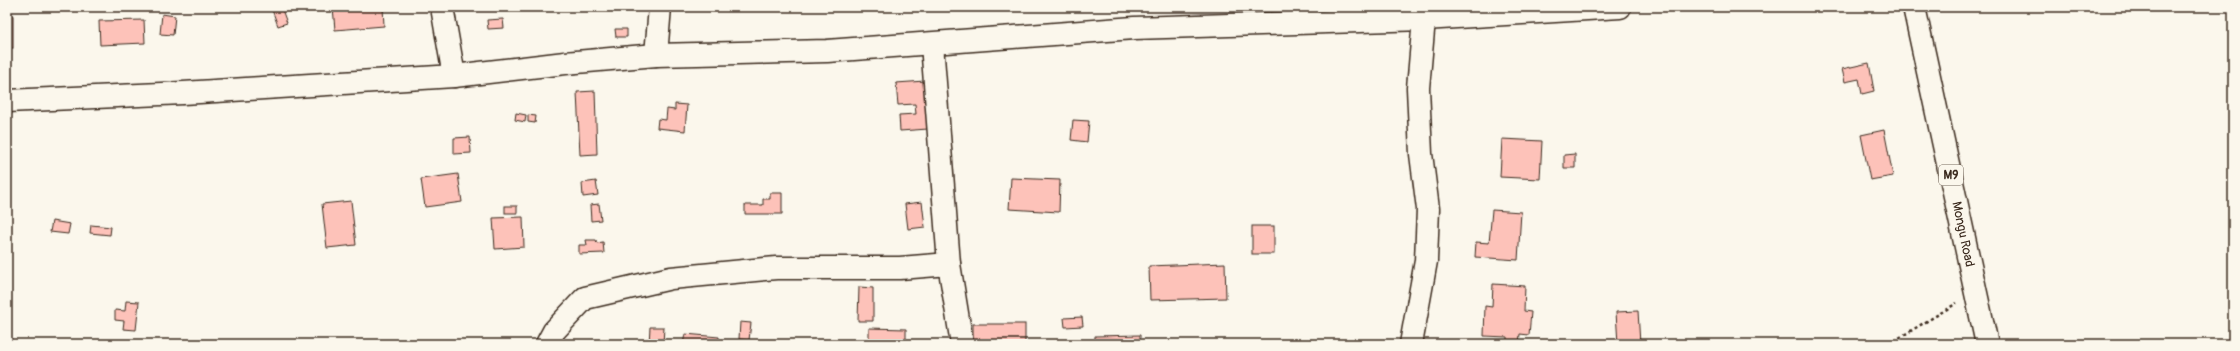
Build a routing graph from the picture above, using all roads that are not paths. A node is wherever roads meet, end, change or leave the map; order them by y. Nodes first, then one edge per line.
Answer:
1 (442, 7) edge
2 (660, 7) edge
3 (1620, 7) edge
4 (1914, 7) edge
5 (1424, 19) junction
6 (932, 44) junction
7 (656, 55) junction
8 (454, 76) junction
9 (7, 100) edge
10 (949, 264) junction
11 (547, 344) edge
12 (962, 344) edge
13 (1411, 344) edge
14 (1987, 344) edge

1 - 8 street
2 - 7 street
3 - 5 street
4 - 14 street, Mongu Road / M9
5 - 6 street
5 - 13 street
6 - 7 street
6 - 10 street
7 - 8 street
8 - 9 street
10 - 11 street
10 - 12 street

